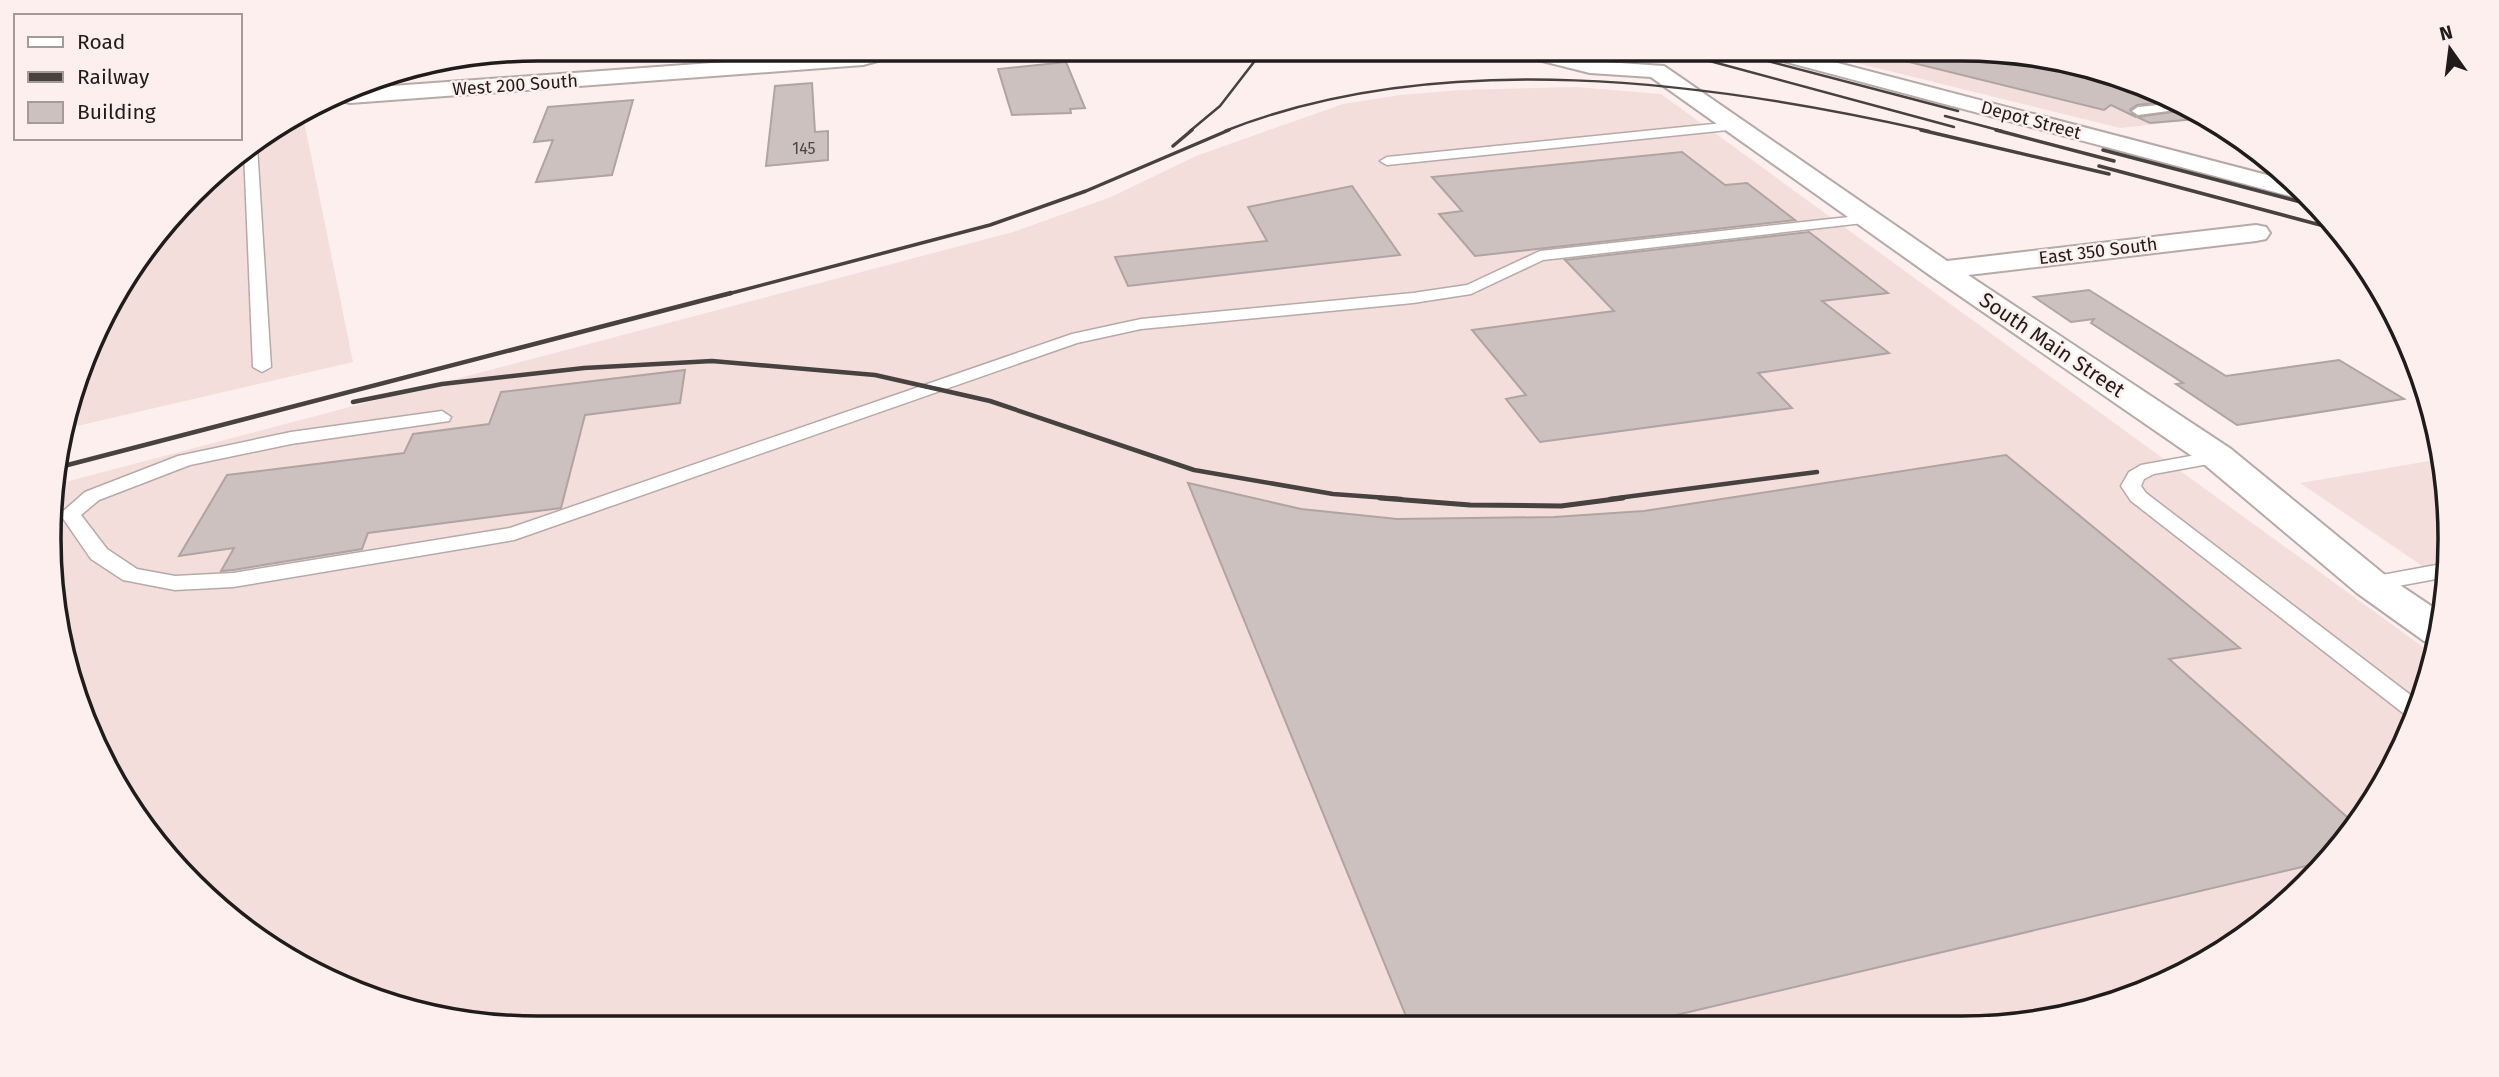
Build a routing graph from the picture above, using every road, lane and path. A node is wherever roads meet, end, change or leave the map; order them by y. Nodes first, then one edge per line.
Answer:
1 (712, 61) edge
2 (849, 61) edge
3 (1566, 61) edge
4 (1806, 61) edge
5 (694, 72) junction
6 (364, 95) edge
7 (2167, 108) edge
8 (2138, 111) dead end
9 (1733, 126) junction
10 (251, 158) edge
11 (1387, 161) dead end
12 (2282, 187) edge
13 (1867, 219) junction
14 (2256, 233) dead end
15 (1941, 270) junction
16 (262, 367) dead end
17 (442, 417) dead end
18 (2218, 457) junction
19 (2437, 572) edge
20 (2371, 584) junction
21 (2430, 625) edge
22 (2407, 705) edge

1 - 5 street
2 - 5 street, West 200 South
3 - 9 street, South Main Street
4 - 12 street, Depot Street
5 - 6 street, West 200 South
7 - 8 lane
9 - 11 lane
9 - 13 street, South Main Street
10 - 16 lane
13 - 15 street, South Main Street
13 - 17 lane
14 - 15 street, East 350 South
15 - 18 street, South Main Street
18 - 20 street, South Main Street
18 - 22 lane
19 - 20 lane
20 - 21 street, South Main Street

